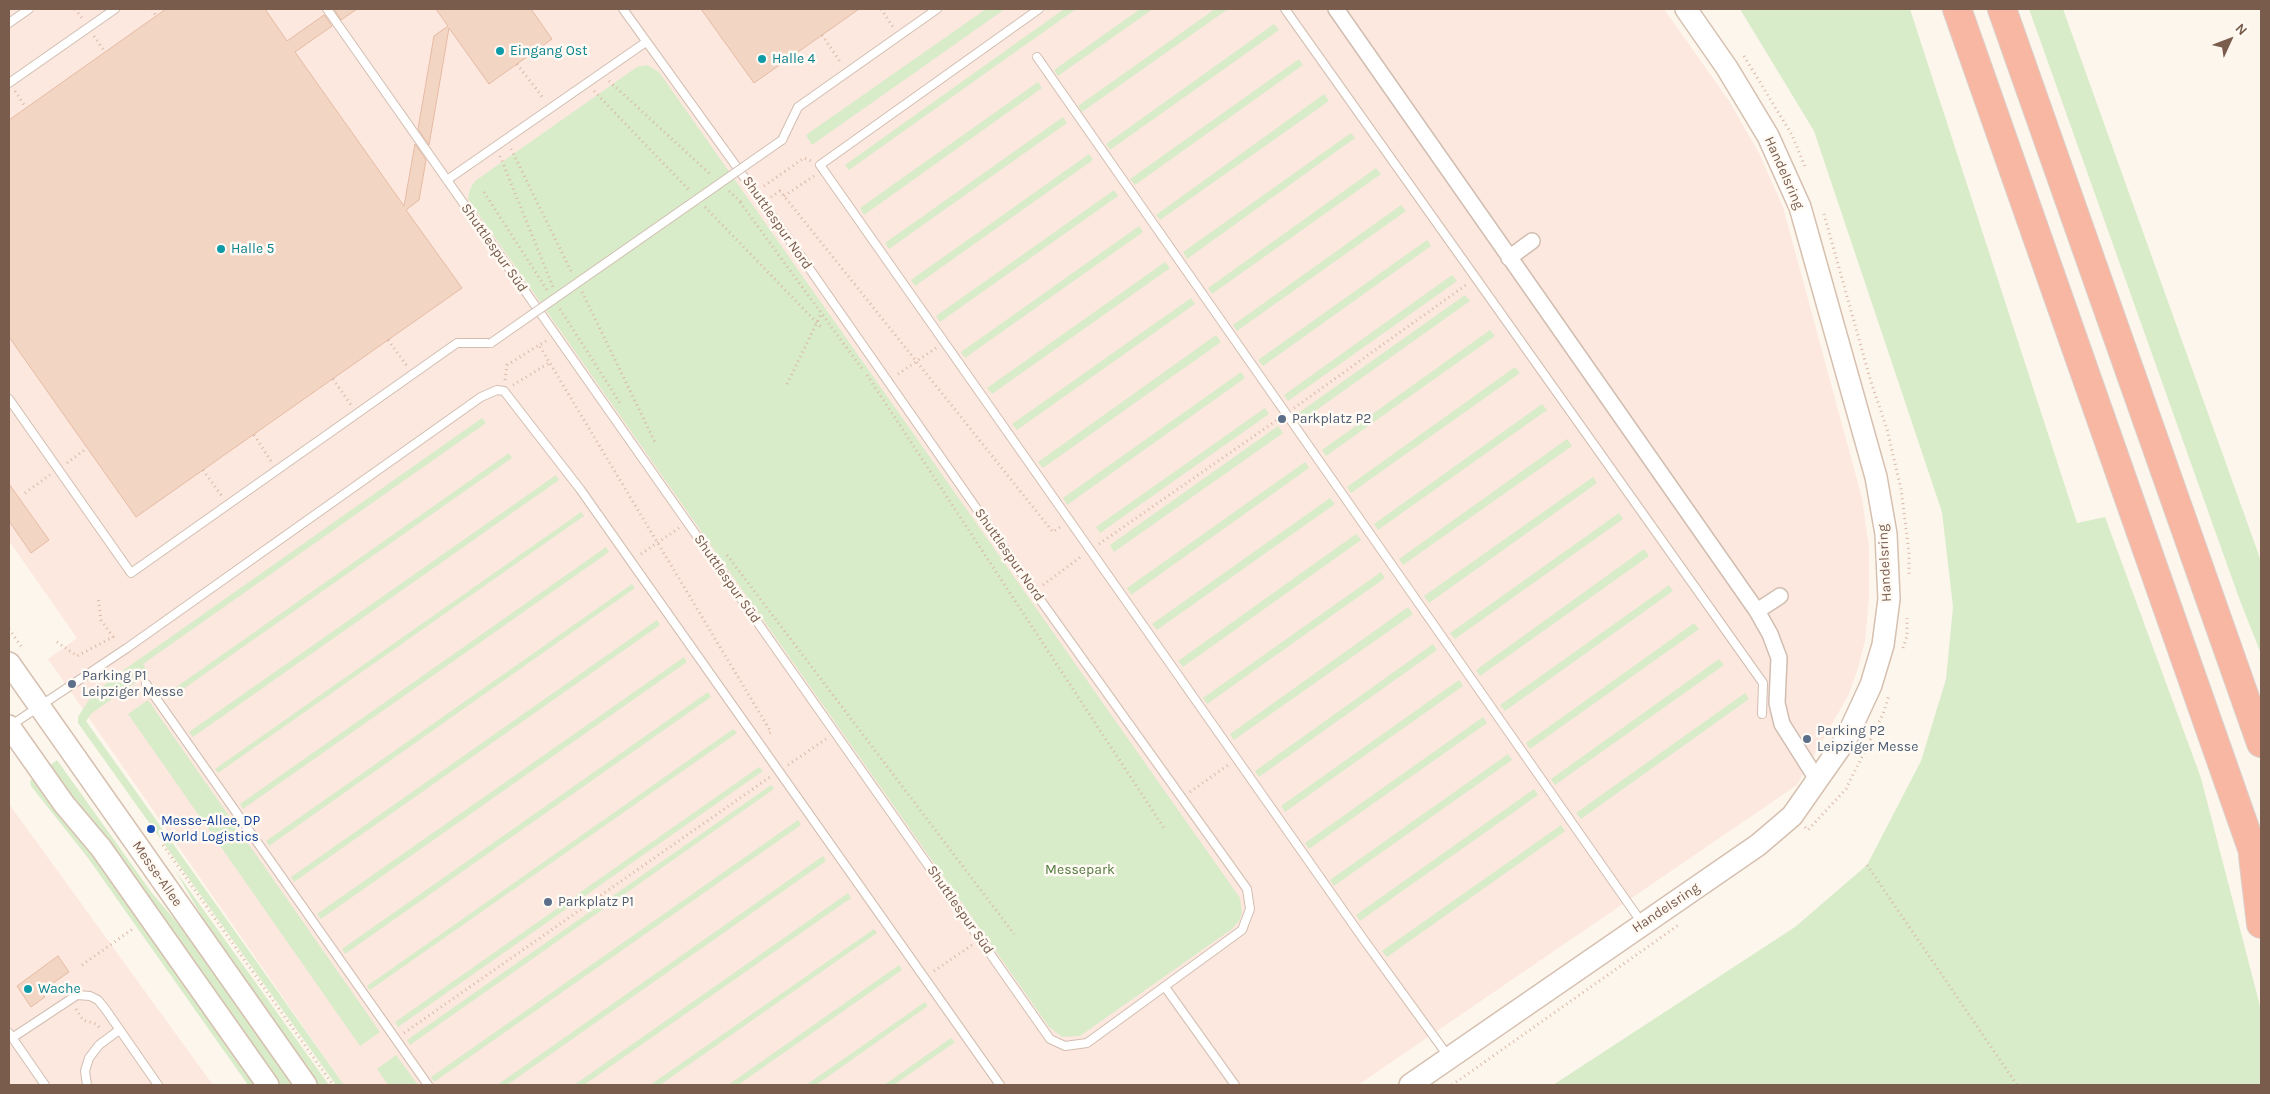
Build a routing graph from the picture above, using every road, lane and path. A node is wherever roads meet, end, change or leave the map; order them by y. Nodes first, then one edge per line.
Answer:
1 (29, 9) edge
2 (115, 9) edge
3 (152, 9) edge
4 (327, 9) edge
5 (623, 9) edge
6 (881, 9) edge
7 (937, 9) edge
8 (1039, 9) edge
9 (1285, 9) edge
10 (1336, 9) edge
11 (1686, 9) edge
12 (1957, 9) edge
13 (2002, 9) edge
14 (156, 16) dead end
15 (9, 23) edge
16 (822, 35) dead end
17 (899, 36) junction
18 (646, 42) junction
19 (1037, 57) dead end
20 (517, 64) dead end
21 (601, 73) junction
22 (847, 73) junction
23 (9, 83) edge
24 (26, 108) dead end
25 (551, 108) junction
26 (496, 147) junction
27 (798, 163) dead end
28 (823, 170) junction
29 (774, 179) dead end
30 (448, 180) junction
31 (718, 182) dead end
32 (726, 188) dead end
33 (484, 192) dead end
34 (784, 196) junction
35 (740, 202) junction
36 (762, 203) junction
37 (756, 214) dead end
38 (1532, 241) dead end
39 (1509, 258) junction
40 (554, 290) dead end
41 (548, 292) dead end
42 (830, 298) junction
43 (560, 308) dead end
44 (822, 313) junction
45 (554, 334) junction
46 (388, 340) dead end
47 (944, 343) junction
48 (539, 345) junction
49 (917, 361) junction
50 (549, 363) junction
51 (507, 365) dead end
52 (413, 375) junction
53 (333, 379) dead end
54 (887, 382) junction
55 (787, 384) dead end
56 (504, 390) junction
57 (9, 399) edge
58 (622, 406) dead end
59 (358, 414) junction
60 (254, 435) dead end
61 (204, 470) dead end
62 (277, 470) junction
63 (228, 505) junction
64 (1069, 521) junction
65 (688, 522) junction
66 (657, 543) junction
67 (723, 549) dead end
68 (1090, 550) junction
69 (630, 561) junction
70 (1034, 591) junction
71 (1780, 596) dead end
72 (98, 597) dead end
73 (1757, 611) junction
74 (57, 642) dead end
75 (9, 663) edge
76 (2236, 668) junction
77 (146, 684) dead end
78 (39, 706) junction
79 (2261, 710) edge
80 (1762, 714) dead end
81 (9, 727) edge
82 (835, 734) junction
83 (758, 742) junction
84 (2261, 743) edge
85 (1236, 759) junction
86 (779, 771) junction
87 (1818, 781) junction
88 (1182, 798) junction
89 (1164, 828) dead end
90 (1808, 830) dead end
91 (1801, 835) dead end
92 (2257, 862) edge
93 (1867, 865) dead end
94 (1688, 918) dead end
95 (128, 921) dead end
96 (1643, 924) junction
97 (2261, 924) edge
98 (134, 928) junction
99 (1014, 934) dead end
100 (139, 936) dead end
101 (980, 939) junction
102 (82, 965) dead end
103 (924, 978) junction
104 (1165, 987) junction
105 (70, 1000) junction
106 (119, 1030) junction
107 (10, 1036) edge
108 (107, 1039) junction
109 (395, 1039) junction
110 (1449, 1058) junction
111 (45, 1085) edge
112 (87, 1085) edge
113 (158, 1085) edge
114 (268, 1085) edge
115 (306, 1085) edge
116 (428, 1085) edge
117 (1000, 1085) edge
118 (1235, 1085) edge
119 (1410, 1085) edge
120 (1452, 1085) edge
121 (2016, 1085) edge

1 - 15 lane
2 - 23 lane
3 - 14 path
4 - 30 lane, Shuttlespur Süd
5 - 18 lane, Shuttlespur Nord
6 - 17 path
7 - 17 lane
8 - 28 lane
9 - 80 lane
10 - 39 street
11 - 87 main road, Handelsring
12 - 92 highway
13 - 76 highway
16 - 22 path
17 - 22 lane
18 - 21 lane
18 - 36 lane, Shuttlespur Nord
19 - 96 lane
20 - 25 path
21 - 25 lane
21 - 31 path
22 - 52 lane, bridge
23 - 24 path
25 - 26 lane
26 - 30 lane
26 - 40 path
27 - 29 path
28 - 34 path
28 - 47 lane
30 - 45 lane, Shuttlespur Süd
32 - 35 path
33 - 41 path
34 - 36 path
34 - 49 path
35 - 37 path
35 - 44 path
36 - 42 lane, Shuttlespur Nord
38 - 39 street
39 - 73 street
42 - 44 path
42 - 54 lane, Shuttlespur Nord
43 - 58 path
44 - 55 path
44 - 89 path
45 - 48 path
45 - 65 lane, Shuttlespur Süd
46 - 52 path
47 - 49 path
47 - 64 lane
48 - 50 path
48 - 51 path
49 - 54 path
49 - 64 path
50 - 56 path
50 - 66 path
52 - 59 lane
53 - 59 path
54 - 70 lane, Shuttlespur Nord
56 - 69 lane
56 - 78 lane
57 - 63 lane
59 - 62 lane
60 - 62 path
61 - 63 path
62 - 63 lane
64 - 68 lane
65 - 66 path
65 - 82 lane, Shuttlespur Süd
66 - 69 path
66 - 83 path
67 - 99 path
68 - 70 path
68 - 85 lane
69 - 83 lane
70 - 88 lane, Shuttlespur Nord
71 - 73 street
72 - 74 path
73 - 87 street
75 - 78 main road, Messe-Allee
76 - 79 highway
76 - 84 highway
77 - 109 lane
78 - 81 lane
78 - 115 main road, Messe-Allee
81 - 114 main road
82 - 86 path
82 - 101 lane, Shuttlespur Süd
83 - 86 lane
85 - 88 path
85 - 110 lane
86 - 103 lane
86 - 109 path
87 - 96 main road, Handelsring
88 - 104 lane, Shuttlespur Nord
90 - 91 path
92 - 97 highway
93 - 121 path
94 - 120 path
95 - 98 path
96 - 110 main road, Handelsring
98 - 100 path
98 - 102 path
101 - 103 path
101 - 104 lane, Shuttlespur Süd
103 - 117 lane
104 - 118 lane
105 - 106 lane
105 - 107 lane
105 - 108 path
106 - 108 lane
106 - 113 lane
107 - 111 lane
108 - 112 lane
109 - 116 lane
110 - 119 main road, Handelsring

